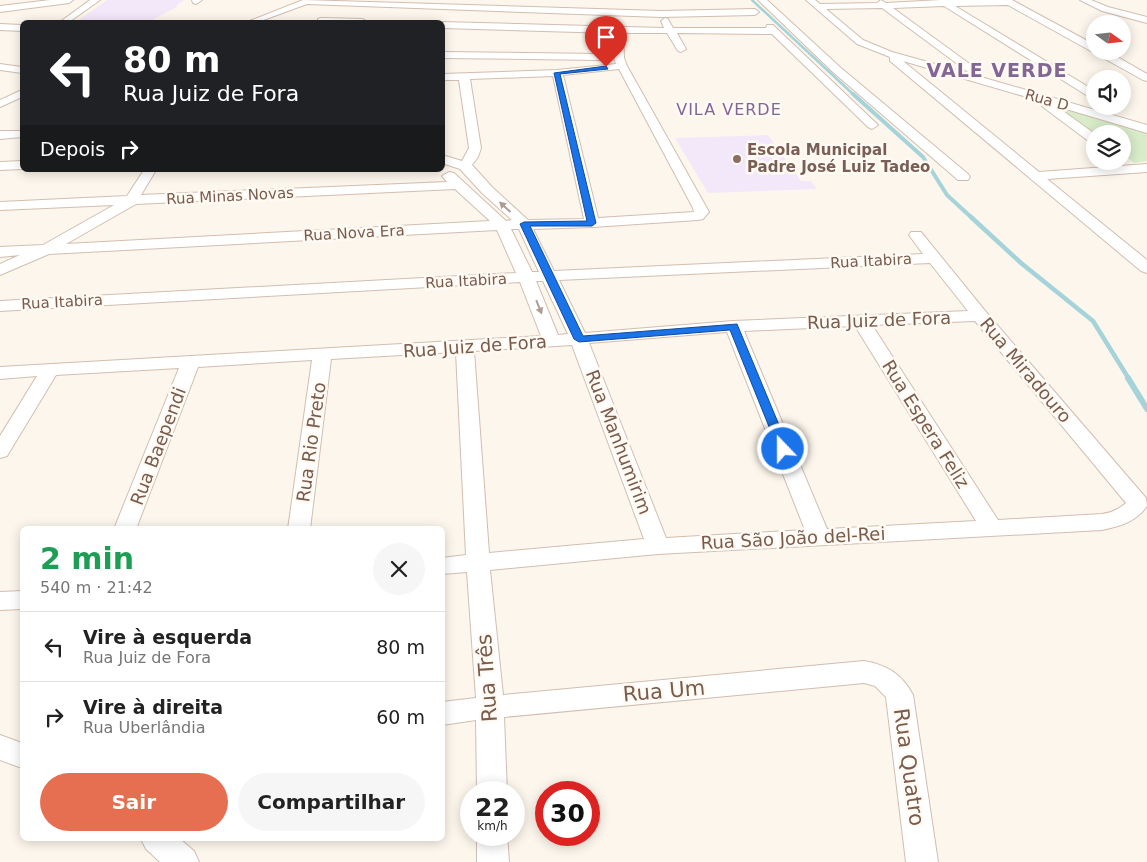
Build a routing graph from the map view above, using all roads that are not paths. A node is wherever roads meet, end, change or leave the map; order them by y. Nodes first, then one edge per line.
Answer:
1 (69, 0) edge
2 (96, 0) edge
3 (743, 0) edge
4 (762, 0) edge
5 (810, 0) edge
6 (1084, 0) edge
7 (309, 1) edge
8 (1008, 1) edge
9 (942, 2) edge
10 (881, 3) edge
11 (350, 4) junction
12 (818, 8) junction
13 (0, 9) edge
14 (659, 11) junction
15 (755, 12) junction
16 (67, 20) edge
17 (257, 20) edge
18 (323, 20) edge
19 (1147, 20) edge
20 (445, 25) edge
21 (0, 27) edge
22 (20, 28) edge
23 (671, 31) junction
24 (774, 31) junction
25 (618, 35) junction
26 (551, 38) dead end
27 (1086, 44) edge
28 (682, 49) dead end
29 (889, 54) junction
30 (445, 55) edge
31 (1115, 60) edge
32 (620, 62) junction
33 (0, 67) edge
34 (20, 70) edge
35 (557, 73) junction
36 (1147, 78) edge
37 (464, 79) junction
38 (446, 80) edge
39 (988, 82) junction
40 (1086, 90) edge
41 (20, 94) edge
42 (1036, 96) junction
43 (20, 104) edge
44 (0, 105) edge
45 (1126, 115) edge
46 (872, 124) dead end
47 (1147, 128) edge
48 (1086, 133) edge
49 (20, 134) edge
50 (0, 135) edge
51 (445, 160) edge
52 (0, 166) edge
53 (20, 166) edge
54 (465, 166) junction
55 (1141, 169) edge
56 (149, 172) edge
57 (444, 172) edge
58 (1035, 176) junction
59 (963, 177) dead end
60 (1147, 178) edge
61 (459, 185) junction
62 (131, 201) junction
63 (0, 206) edge
64 (592, 223) junction
65 (524, 224) junction
66 (502, 225) junction
67 (916, 235) dead end
68 (45, 250) junction
69 (0, 252) edge
70 (933, 258) junction
71 (1147, 268) edge
72 (0, 270) edge
73 (526, 277) junction
74 (550, 277) junction
75 (0, 306) edge
76 (980, 316) junction
77 (860, 320) junction
78 (734, 326) junction
79 (579, 339) junction
80 (552, 341) junction
81 (465, 347) junction
82 (322, 356) junction
83 (190, 363) junction
84 (50, 370) junction
85 (0, 373) edge
86 (0, 452) edge
87 (1138, 504) joint
88 (126, 526) edge
89 (299, 526) edge
90 (992, 528) junction
91 (819, 536) junction
92 (658, 546) junction
93 (478, 563) junction
94 (445, 566) edge
95 (20, 600) edge
96 (0, 602) edge
97 (885, 678) joint
98 (490, 707) junction
99 (445, 714) edge
100 (0, 748) edge
101 (20, 755) edge
102 (492, 781) edge
103 (159, 841) edge
104 (492, 846) edge
105 (183, 862) edge
106 (493, 862) edge
107 (922, 862) edge

1 - 13 street
2 - 16 street
3 - 15 street
4 - 59 street
5 - 12 street
6 - 19 street
7 - 11 street
7 - 17 street
8 - 9 street
8 - 27 street
9 - 10 street
9 - 40 street
10 - 12 street
10 - 39 street
11 - 14 street
11 - 18 street
12 - 29 street
14 - 15 street
14 - 23 street
15 - 24 street
20 - 25 street
21 - 22 street
23 - 24 street
23 - 25 street
23 - 28 street
24 - 46 street
25 - 26 street
25 - 32 street
29 - 39 street, Rua D
29 - 58 street
30 - 32 street
31 - 36 street
32 - 35 street
32 - 64 street, Rua Nova Era
33 - 34 street
35 - 37 street
35 - 64 street
37 - 38 street
37 - 54 street
39 - 42 street, Rua D
41 - 44 street
42 - 47 street, Rua D
42 - 48 street
43 - 44 street
45 - 47 street
49 - 50 street
51 - 54 street
52 - 53 street
65 -> 54 street
55 - 58 street
55 - 60 street
56 - 62 street
57 - 61 street
58 - 71 street
61 - 62 street, Rua Minas Novas
61 - 66 street
62 - 63 street, Rua Minas Novas
62 - 68 street
64 - 65 street, Rua Nova Era
65 - 66 street, Rua Nova Era
65 - 74 street, Rua Manhumirim
66 - 68 street, Rua Nova Era
66 - 73 street
67 - 70 street, Rua Miradouro
68 - 69 street, Rua Nova Era
68 - 72 street
70 - 74 street, Rua Itabira
70 - 76 street, Rua Miradouro
73 - 74 street, Rua Itabira
73 - 75 street, Rua Itabira
73 -> 80 street
74 - 79 street, Rua Manhumirim
76 - 77 street, Rua Juiz de Fora
76 - 87 street, Rua Miradouro
77 - 78 street, Rua Juiz de Fora
77 - 90 street, Rua Espera Feliz
78 - 79 street, Rua Juiz de Fora
78 - 91 street
79 - 80 street, Rua Juiz de Fora
79 - 92 street, Rua Manhumirim
80 - 81 street, Rua Juiz de Fora
81 - 82 street, Rua Juiz de Fora
81 - 93 street, Rua Três
82 - 83 street, Rua Juiz de Fora
82 - 89 street, Rua Rio Preto
83 - 84 street, Rua Juiz de Fora
83 - 88 street, Rua Baependi
84 - 85 street, Rua Juiz de Fora
84 - 86 street
87 - 90 street, Rua São João del-Rei
90 - 91 street, Rua São João del-Rei
91 - 92 street, Rua São João del-Rei
92 - 93 street, Rua São João del-Rei
93 - 94 street, Rua São João del-Rei
93 - 98 street, Rua Três
95 - 96 street
97 - 98 street, Rua Um
97 - 107 street, Rua Quatro
98 - 99 street, Rua Um
98 - 102 street, Rua Três
100 - 101 street
103 - 105 street
104 - 106 street

